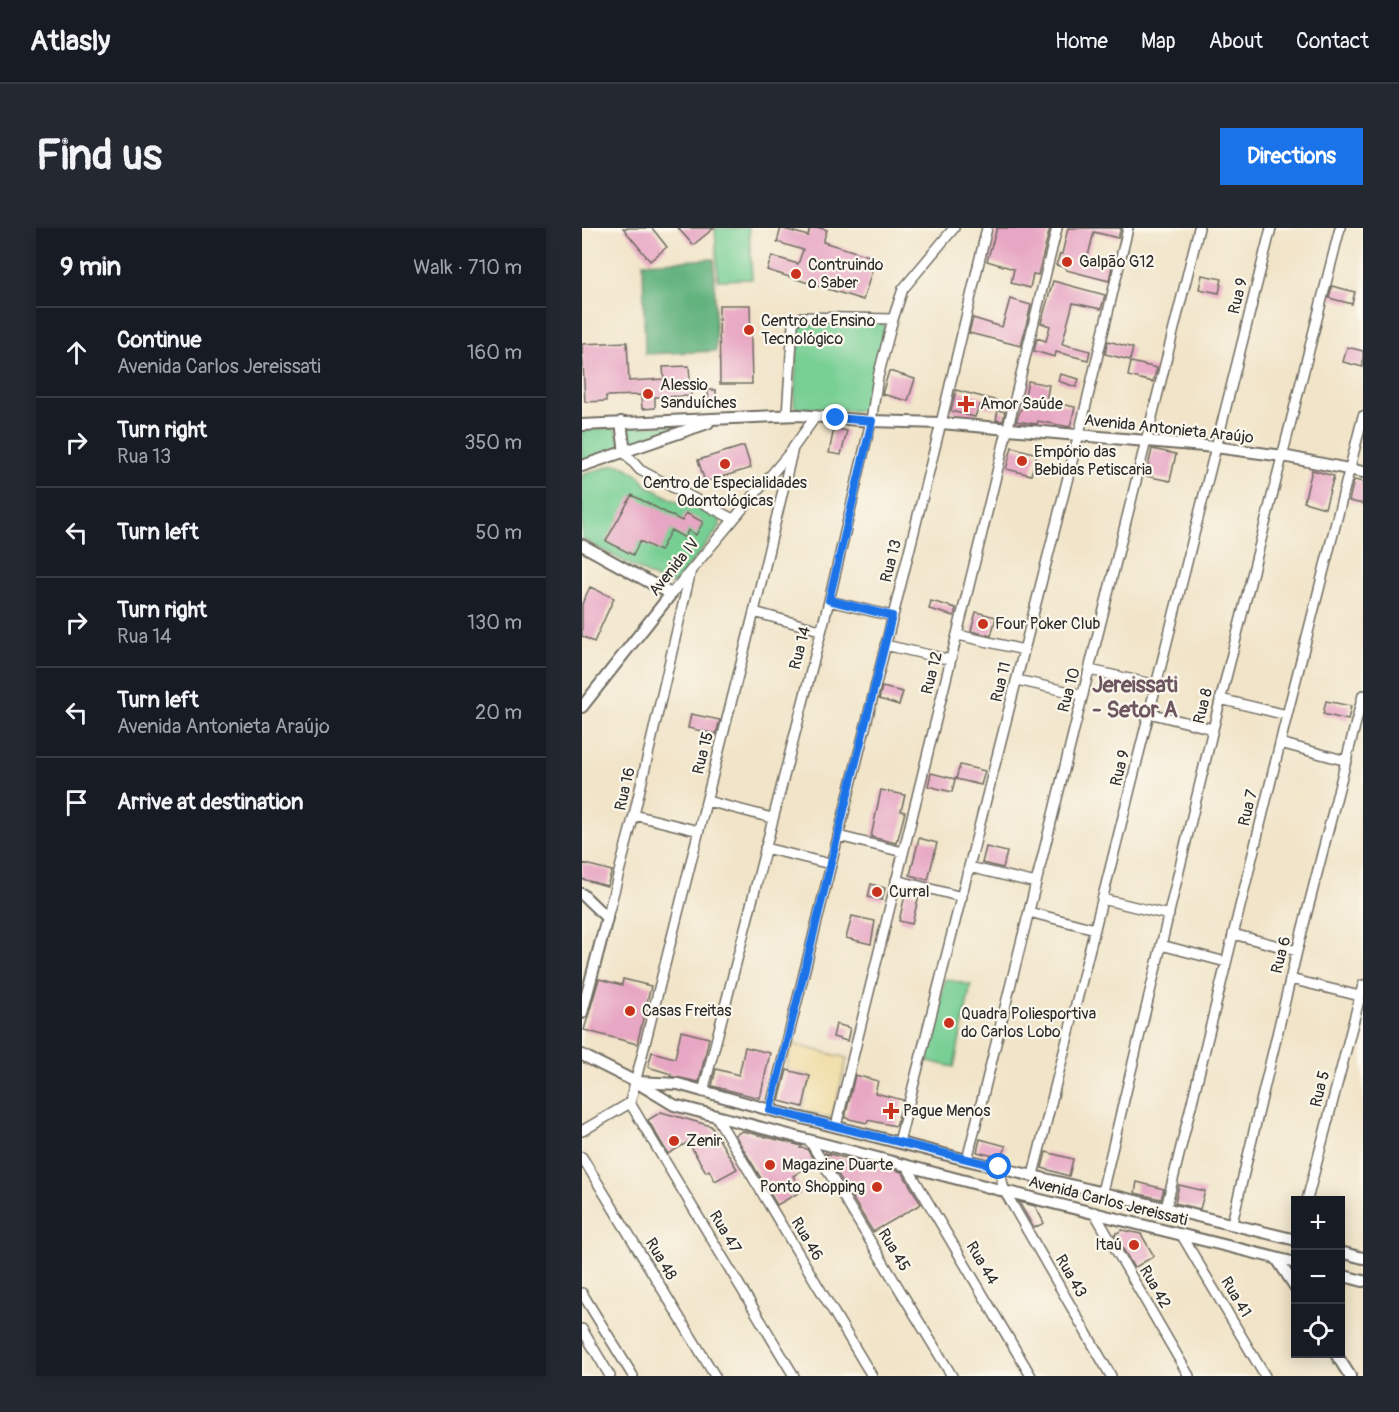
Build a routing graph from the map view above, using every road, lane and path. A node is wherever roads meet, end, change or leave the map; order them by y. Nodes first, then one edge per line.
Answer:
1 (954, 228) edge
2 (987, 228) edge
3 (1057, 228) edge
4 (1128, 228) edge
5 (1200, 228) edge
6 (1271, 228) edge
7 (1340, 228) edge
8 (892, 320) junction
9 (787, 415) junction
10 (816, 416) junction
11 (1363, 416) edge
12 (719, 419) junction
13 (872, 421) junction
14 (621, 422) junction
15 (941, 423) junction
16 (582, 425) edge
17 (1008, 429) junction
18 (1079, 435) junction
19 (1147, 440) junction
20 (1215, 447) junction
21 (793, 448) junction
22 (625, 453) junction
23 (1283, 456) junction
24 (582, 466) edge
25 (1350, 470) junction
26 (1363, 472) edge
27 (733, 519) junction
28 (582, 545) edge
29 (692, 570) junction
30 (671, 594) junction
31 (829, 600) junction
32 (754, 612) junction
33 (892, 616) junction
34 (820, 630) junction
35 (958, 635) junction
36 (885, 645) junction
37 (1024, 650) junction
38 (951, 660) junction
39 (1090, 670) junction
40 (1017, 680) junction
41 (1156, 686) junction
42 (1083, 695) junction
43 (1363, 695) edge
44 (1220, 699) junction
45 (582, 707) edge
46 (1149, 713) junction
47 (1287, 715) junction
48 (1213, 729) junction
49 (1358, 733) edge
50 (1280, 743) junction
51 (1347, 760) junction
52 (707, 801) junction
53 (634, 815) junction
54 (772, 818) junction
55 (699, 831) junction
56 (838, 837) junction
57 (765, 848) junction
58 (903, 852) junction
59 (831, 864) junction
60 (969, 867) junction
61 (896, 880) junction
62 (1036, 883) junction
63 (582, 894) edge
64 (962, 897) junction
65 (1102, 899) junction
66 (1029, 912) junction
67 (1169, 915) junction
68 (607, 918) junction
69 (1095, 928) junction
70 (1233, 934) junction
71 (1161, 945) junction
72 (1297, 951) junction
73 (1226, 962) junction
74 (1290, 980) junction
75 (1363, 985) edge
76 (1360, 996) junction
77 (582, 1013) edge
78 (582, 1055) edge
79 (636, 1082) junction
80 (703, 1092) junction
81 (630, 1103) junction
82 (770, 1110) junction
83 (716, 1116) junction
84 (836, 1126) junction
85 (582, 1131) edge
86 (809, 1140) junction
87 (899, 1142) junction
88 (582, 1157) edge
89 (967, 1160) junction
90 (906, 1165) junction
91 (999, 1167) junction
92 (1033, 1175) junction
93 (1004, 1190) junction
94 (1102, 1192) junction
95 (1308, 1196) edge
96 (1166, 1208) junction
97 (1094, 1212) junction
98 (1232, 1223) junction
99 (1181, 1234) junction
100 (1291, 1239) edge
101 (1345, 1253) edge
102 (1363, 1258) edge
103 (1277, 1259) junction
104 (1291, 1262) edge
105 (1345, 1276) edge
106 (1291, 1280) edge
107 (1363, 1281) edge
108 (582, 1293) edge
109 (582, 1329) edge
110 (1339, 1358) edge
111 (610, 1376) edge
112 (633, 1376) edge
113 (715, 1376) edge
114 (794, 1376) edge
115 (872, 1376) edge
116 (952, 1376) edge
117 (1031, 1376) edge
118 (1112, 1376) edge
119 (1189, 1376) edge
120 (1265, 1376) edge
121 (1350, 1376) edge

1 - 8 street, Rua 14
2 - 15 street, Rua 13
3 - 17 street, Rua 12
4 - 18 street, Rua 11
5 - 19 street, Rua 10
6 - 20 street, Rua 9
7 - 23 street, Rua 8
8 - 9 street
8 - 13 street, Rua 14
9 - 10 street, Avenida Antonieta Araújo
9 - 12 street, Avenida Antonieta Araújo
10 - 13 street, Avenida Antonieta Araújo
10 - 21 street, Rua 15
11 - 25 street, Rua 7
12 - 14 street
12 - 22 street
13 - 15 street, Avenida Antonieta Araújo
13 - 31 street, Rua 14
14 - 16 street
14 - 22 street
15 - 17 street, Avenida Antonieta Araújo
15 - 33 street, Rua 13
17 - 18 street, Avenida Antonieta Araújo
17 - 35 street, Rua 12
18 - 19 street, Avenida Antonieta Araújo
18 - 37 street, Rua 11
19 - 20 street, Avenida Antonieta Araújo
19 - 39 street, Rua 10
20 - 23 street, Avenida Antonieta Araújo
20 - 41 street, Rua 9
21 - 27 street, Avenida IV
21 - 32 street, Rua 15
22 - 24 street
22 - 27 street
23 - 25 street, Avenida Antonieta Araújo
23 - 44 street, Rua 8
25 - 26 street, Avenida Antonieta Araújo
25 - 47 street, Rua 7
27 - 29 street, Avenida IV
28 - 30 street
29 - 30 street, Avenida IV
29 - 53 street, Rua 16
30 - 45 street, Avenida IV
31 - 33 street
31 - 34 street, Rua 14
32 - 34 street
32 - 52 street, Rua 15
33 - 36 street, Rua 13
34 - 54 street, Rua 14
35 - 37 street
35 - 38 street, Rua 12
36 - 38 street
36 - 56 street, Rua 13
37 - 40 street, Rua 11
38 - 58 street, Rua 12
39 - 41 street
39 - 42 street, Rua 10
40 - 42 street
40 - 60 street, Rua 11
41 - 46 street, Rua 9
42 - 62 street, Rua 10
43 - 49 street, Rua 6
44 - 47 street
44 - 48 street, Rua 8
46 - 48 street
46 - 65 street, Rua 9
47 - 50 street, Rua 7
48 - 67 street, Rua 8
49 - 51 street, Rua 6
50 - 51 street
50 - 70 street, Rua 7
51 - 72 street, Rua 6
52 - 54 street
52 - 55 street, Rua 15
53 - 55 street
53 - 68 street, Rua 16
54 - 57 street, Rua 14
55 - 79 street, Rua 15
56 - 58 street
56 - 59 street, Rua 13
57 - 59 street
57 - 80 street, Rua 14
58 - 61 street, Rua 12
59 - 82 street, Rua 13
60 - 62 street
60 - 64 street, Rua 11
61 - 64 street
61 - 84 street, Rua 12
62 - 66 street, Rua 10
63 - 68 street
64 - 87 street, Rua 11
65 - 67 street
65 - 69 street, Rua 9
66 - 69 street
66 - 89 street, Rua 10
67 - 71 street, Rua 8
68 - 77 street, Rua 16
69 - 92 street, Rua 9
70 - 72 street
70 - 73 street, Rua 7
71 - 73 street
71 - 94 street, Rua 8
72 - 74 street, Rua 6
73 - 96 street, Rua 7
74 - 76 street
74 - 98 street, Rua 6
75 - 76 street, Rua 5
76 - 95 street, Rua 5
78 - 79 street
79 - 80 street, Avenida Carlos Jereissati
79 - 81 street, Rua 15
79 - 83 street, Avenida Carlos Jereissati
80 - 82 street, Avenida Carlos Jereissati
81 - 85 street
81 - 114 street, Rua 47
82 - 84 street, Avenida Carlos Jereissati
83 - 86 street, Avenida Carlos Jereissati
83 - 115 street, Rua 46
84 - 87 street, Avenida Carlos Jereissati
86 - 90 street, Avenida Carlos Jereissati
86 - 116 street, Rua 45
87 - 89 street, Avenida Carlos Jereissati
88 - 113 street, Rua 48
89 - 91 street, Avenida Carlos Jereissati
90 - 93 street, Avenida Carlos Jereissati
90 - 117 street, Rua 44
91 - 92 street, Avenida Carlos Jereissati
91 - 93 street, Rua 43
92 - 94 street, Avenida Carlos Jereissati
93 - 97 street, Avenida Carlos Jereissati
93 - 118 street, Rua 43
94 - 96 street, Avenida Carlos Jereissati
96 - 98 street, Avenida Carlos Jereissati
97 - 99 street, Avenida Carlos Jereissati
97 - 119 street, Rua 42
98 - 100 street, Avenida Carlos Jereissati
99 - 103 street, Avenida Carlos Jereissati
99 - 120 street, Rua 41
101 - 102 street
103 - 104 street, Avenida Carlos Jereissati
103 - 106 street
105 - 107 street
108 - 112 street
109 - 111 street
110 - 121 street

